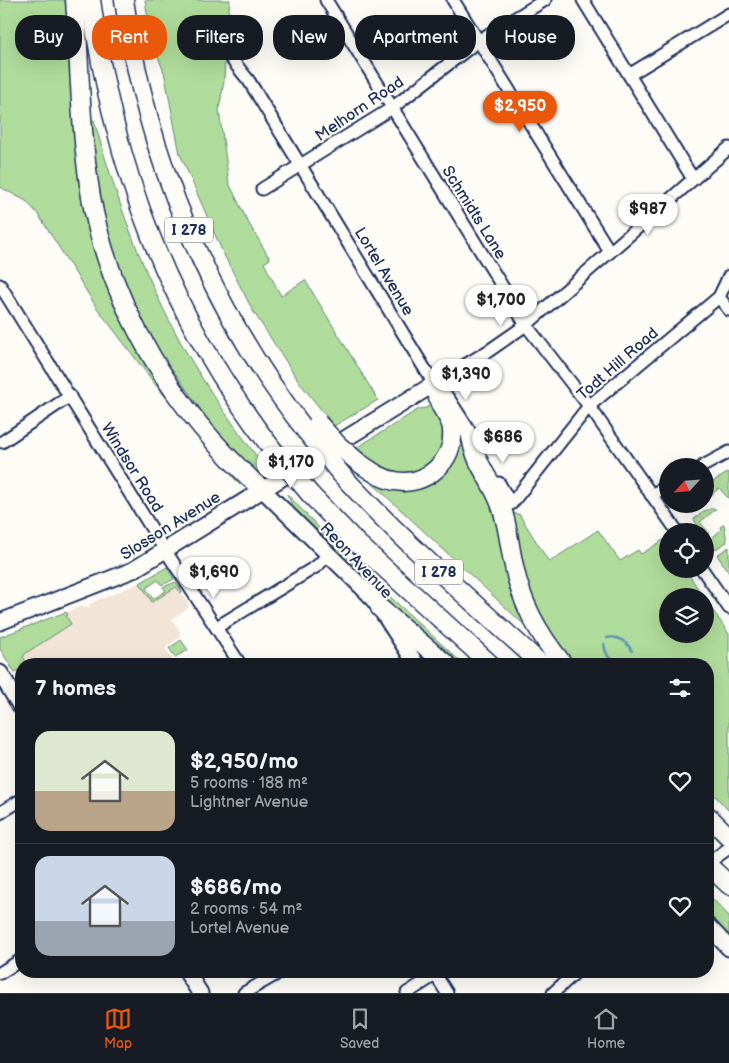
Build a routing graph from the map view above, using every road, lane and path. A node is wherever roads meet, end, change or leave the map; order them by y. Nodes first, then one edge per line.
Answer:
1 (75, 0) edge
2 (91, 0) edge
3 (124, 0) edge
4 (326, 0) edge
5 (453, 0) edge
6 (545, 0) edge
7 (583, 0) edge
8 (729, 14) edge
9 (478, 41) junction
10 (231, 60) edge
11 (629, 75) junction
12 (392, 108) junction
13 (729, 148) edge
14 (300, 166) junction
15 (693, 179) junction
16 (262, 189) dead end
17 (610, 252) junction
18 (729, 276) edge
19 (0, 285) edge
20 (719, 297) junction
21 (729, 310) edge
22 (526, 325) junction
23 (434, 384) junction
24 (70, 396) junction
25 (589, 406) junction
26 (312, 427) junction
27 (471, 437) junction
28 (2, 442) dead end
29 (729, 452) edge
30 (714, 460) edge
31 (262, 490) junction
32 (659, 491) edge
33 (651, 495) junction
34 (512, 504) joint
35 (671, 523) edge
36 (165, 550) junction
37 (329, 554) junction
38 (708, 578) edge
39 (380, 608) junction
40 (729, 608) edge
41 (0, 622) edge
42 (217, 627) junction
43 (236, 658) edge
44 (410, 658) edge
45 (439, 658) edge
46 (483, 658) edge
47 (534, 658) edge
48 (559, 658) edge
49 (0, 673) edge
50 (15, 697) edge
51 (15, 804) edge
52 (0, 814) edge
53 (729, 848) edge
54 (714, 859) edge
55 (714, 870) edge
56 (728, 883) edge
57 (714, 932) edge
58 (729, 948) edge
59 (15, 964) edge
60 (0, 973) edge
61 (190, 978) edge
62 (270, 978) edge
63 (427, 978) edge
64 (437, 978) edge
65 (569, 978) edge
66 (197, 992) edge
67 (244, 993) edge
68 (407, 993) edge
69 (446, 993) edge
70 (553, 993) edge

1 - 31 highway
2 - 46 highway, I 278, bridge
3 - 26 highway, I 278
4 - 12 street, Schmidts Lane
5 - 9 street
6 - 9 street, Melhorn Road
7 - 11 street
8 - 11 street
9 - 12 street, Melhorn Road
9 - 17 street
10 - 14 street, Lortel Avenue
11 - 15 street
12 - 14 street, Melhorn Road
12 - 22 street, Schmidts Lane
13 - 15 street, Slosson Avenue
14 - 16 street, Melhorn Road
14 - 23 street, Lortel Avenue
15 - 17 street, Slosson Avenue
17 - 22 street, Slosson Avenue
18 - 20 street, Todt Hill Road
19 - 24 street, Windsor Road
20 - 21 street
20 - 25 street, Todt Hill Road
22 - 23 street, Slosson Avenue
22 - 25 street, Schmidts Lane
23 - 26 highway, bridge
23 - 27 main road, Lortel Avenue
23 - 31 main road, Slosson Avenue
24 - 28 street
24 - 36 street, Windsor Road
25 - 33 street, Schmidts Lane
25 - 34 street, Todt Hill Road
26 - 47 highway, I 278, bridge
27 - 34 street, Lortel Avenue
27 - 48 highway
29 - 30 street
31 - 36 main road, Slosson Avenue
31 - 37 main road, Reon Avenue
32 - 33 street
33 - 35 street, Schmidts Lane
36 - 41 main road, Slosson Avenue
36 - 42 street, Windsor Road
37 - 39 main road, Reon Avenue
37 - 42 street
38 - 40 street
39 - 44 main road, Reon Avenue
39 - 45 highway
42 - 43 street, Windsor Road
49 - 50 main road
51 - 52 street
53 - 54 street
55 - 56 highway
57 - 58 main road
59 - 60 street
61 - 66 main road
62 - 67 street
63 - 68 street
64 - 69 street
65 - 70 street

